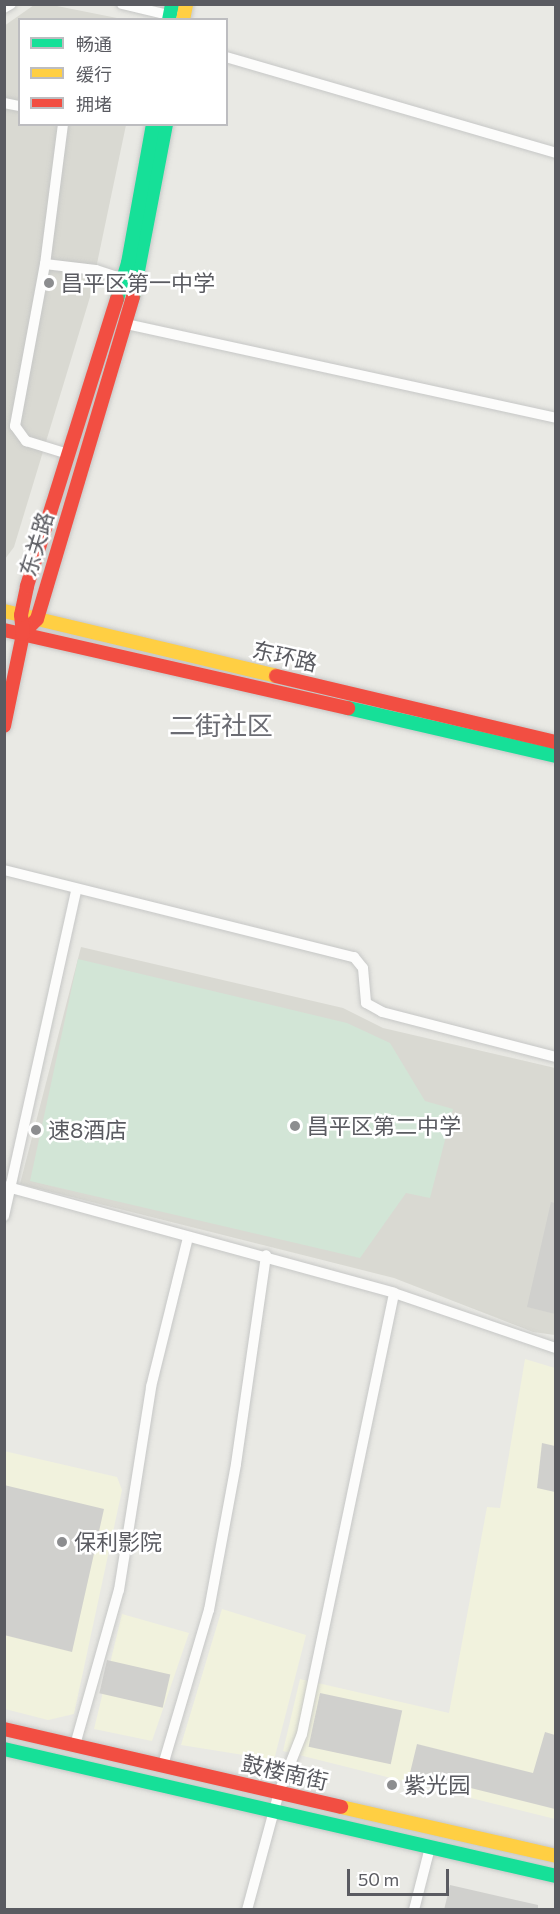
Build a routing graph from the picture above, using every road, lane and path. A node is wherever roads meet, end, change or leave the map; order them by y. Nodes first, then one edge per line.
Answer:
1 (11, 4) edge
2 (122, 4) edge
3 (4, 8) edge
4 (177, 14) edge
5 (228, 58) edge
6 (63, 126) edge
7 (153, 126) edge
8 (166, 126) edge
9 (555, 153) edge
10 (45, 264) junction
11 (123, 279) junction
12 (126, 324) junction
13 (555, 418) edge
14 (69, 454) junction
15 (4, 611) edge
16 (21, 615) junction
17 (37, 619) junction
18 (4, 630) edge
19 (23, 634) junction
20 (4, 726) edge
21 (555, 741) edge
22 (555, 756) edge
23 (4, 870) edge
24 (76, 891) junction
25 (555, 1057) edge
26 (8, 1187) edge
27 (4, 1216) edge
28 (188, 1237) junction
29 (266, 1255) junction
30 (394, 1293) junction
31 (555, 1348) edge
32 (8, 1729) edge
33 (75, 1745) junction
34 (5, 1752) edge
35 (163, 1765) junction
36 (279, 1792) junction
37 (274, 1811) junction
38 (430, 1847) junction
39 (555, 1856) edge
40 (555, 1876) edge
41 (247, 1910) edge
42 (414, 1910) edge

1 - 3 street
2 - 4 street
5 - 9 street
6 - 10 street
7 - 11 street, 东关路
8 - 12 street, 东关路
10 - 11 street
10 - 14 street
11 - 14 street, 东关路
12 - 13 street
12 - 17 street, 东关路
14 - 16 street, 东关路
15 - 16 street, 东环路
16 - 17 street, 东环路
16 - 19 street, 东关路
17 - 19 street, 东关路
17 - 21 street, 东环路
18 - 19 street, 东环路
19 - 20 street
19 - 22 street, 东环路
23 - 24 street
24 - 25 street
24 - 26 street
26 - 27 street
26 - 28 street
28 - 29 street
28 - 33 street
29 - 30 street
29 - 35 street
30 - 31 street
30 - 36 street
32 - 33 street, 鼓楼南街
32 - 34 street
33 - 35 street, 鼓楼南街
34 - 37 street, 鼓楼南街
35 - 36 street, 鼓楼南街
36 - 37 street
36 - 39 street, 鼓楼南街
37 - 38 street, 鼓楼南街
37 - 41 street
38 - 40 street, 鼓楼南街
38 - 42 street

